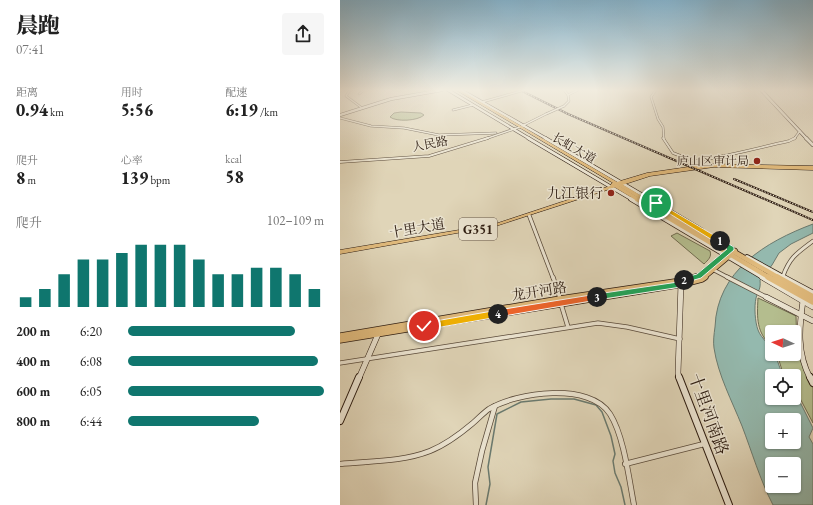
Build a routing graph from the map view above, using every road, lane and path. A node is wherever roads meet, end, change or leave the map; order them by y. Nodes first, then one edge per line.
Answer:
1 (487, 114) edge
2 (496, 114) edge
3 (497, 114) edge
4 (500, 114) edge
5 (547, 114) edge
6 (656, 114) edge
7 (783, 114) edge
8 (784, 114) edge
9 (340, 117) edge
10 (520, 127) junction
11 (513, 129) junction
12 (504, 132) junction
13 (800, 132) junction
14 (813, 144) edge
15 (694, 161) junction
16 (340, 162) edge
17 (704, 165) junction
18 (813, 168) edge
19 (617, 184) junction
20 (529, 215) junction
21 (813, 241) edge
22 (340, 252) edge
23 (732, 254) junction
24 (712, 269) junction
25 (778, 279) junction
26 (681, 283) junction
27 (813, 293) edge
28 (766, 297) joint
29 (813, 297) edge
30 (561, 301) junction
31 (803, 301) junction
32 (813, 302) edge
33 (813, 307) edge
34 (801, 315) junction
35 (813, 321) edge
36 (568, 327) junction
37 (379, 332) junction
38 (340, 336) edge
39 (340, 340) edge
40 (680, 340) junction
41 (368, 358) junction
42 (340, 362) edge
43 (813, 383) edge
44 (495, 406) junction
45 (340, 421) edge
46 (704, 444) junction
47 (340, 464) edge
48 (625, 464) junction
49 (476, 505) edge
50 (634, 505) edge
51 (729, 505) edge

1 - 11 street
2 - 10 highway, 长虹大道
3 - 10 highway, 长虹大道
4 - 10 street
5 - 10 street, 人民路, bridge
6 - 15 street
7 - 13 street
8 - 14 street
9 - 12 street
10 - 11 street, 人民路
10 - 19 highway, 长虹大道
10 - 19 street
11 - 12 street, 人民路
11 - 19 street
12 - 16 street, 人民路
13 - 14 street
13 - 15 street
15 - 17 street
17 - 18 highway, 十里大道
17 - 19 highway, 十里大道
18 - 19 highway, 十里大道
19 - 20 highway, 十里大道 / G351
19 - 23 main road
19 - 23 street
20 - 22 highway, 十里大道 / G351
20 - 30 street
21 - 25 street
23 - 24 main road, 龙开河路
23 - 25 main road
23 - 25 street
24 - 26 main road, 龙开河路
24 - 28 street
25 - 27 street
25 - 29 main road
25 - 31 street
25 - 32 main road
26 - 30 main road, 龙开河路
26 - 40 street, 十里河南路
28 - 34 street
30 - 36 street
30 - 37 main road, 龙开河路
31 - 33 street
31 - 34 street
34 - 35 street
34 - 43 street
36 - 40 street
36 - 41 street
37 - 38 main road, 龙开河路
37 - 39 main road, 龙开河路
37 - 41 street
40 - 46 street, 十里河南路
41 - 42 street
41 - 45 street
44 - 47 street
44 - 48 street
44 - 49 street
46 - 48 street
46 - 51 street, 十里河南路
48 - 50 street

